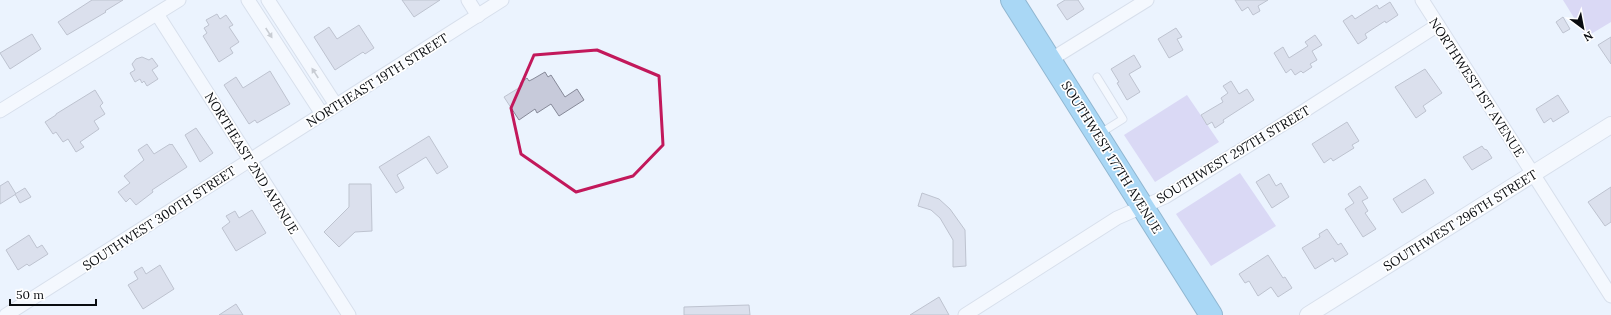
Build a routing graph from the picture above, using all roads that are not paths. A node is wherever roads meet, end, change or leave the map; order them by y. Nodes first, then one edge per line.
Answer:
1 (179, 0) edge
2 (248, 0) edge
3 (268, 0) edge
4 (468, 0) edge
5 (1012, 0) edge
6 (1147, 0) edge
7 (1422, 0) edge
8 (494, 2) edge
9 (157, 14) junction
10 (478, 16) junction
11 (1438, 25) junction
12 (1050, 60) junction
13 (1097, 77) dead end
14 (336, 106) junction
15 (0, 111) edge
16 (322, 114) junction
17 (1611, 125) edge
18 (1097, 136) junction
19 (251, 159) junction
20 (1533, 174) junction
21 (1142, 207) junction
22 (1611, 296) edge
23 (346, 314) edge
24 (6, 315) edge
25 (965, 315) edge
26 (1211, 315) edge
27 (1308, 315) edge

1 - 9 street
2 -> 16 street
14 -> 3 street
4 - 10 street
5 - 12 highway, SOUTHWEST 177TH AVENUE
6 - 12 street
7 - 11 street, NORTHWEST 1ST AVENUE
8 - 10 street, NORTHEAST 19TH STREET
9 - 15 street
9 - 19 street, NORTHEAST 2ND AVENUE
10 - 14 street, NORTHEAST 19TH STREET
11 - 20 street, NORTHWEST 1ST AVENUE
11 - 21 street, SOUTHWEST 297TH STREET
12 - 18 highway, SOUTHWEST 177TH AVENUE
13 - 18 lane
14 - 16 street, NORTHEAST 19TH STREET
16 - 19 street, NORTHEAST 19TH STREET
17 - 20 street, SOUTHWEST 296TH STREET
18 - 21 highway, SOUTHWEST 177TH AVENUE
19 - 23 street, NORTHEAST 2ND AVENUE
19 - 24 street, SOUTHWEST 300TH STREET
20 - 22 street, NORTHWEST 1ST AVENUE
20 - 27 street, SOUTHWEST 296TH STREET
21 - 25 street, SOUTHWEST 297TH STREET
21 - 26 highway, SOUTHWEST 177TH AVENUE

